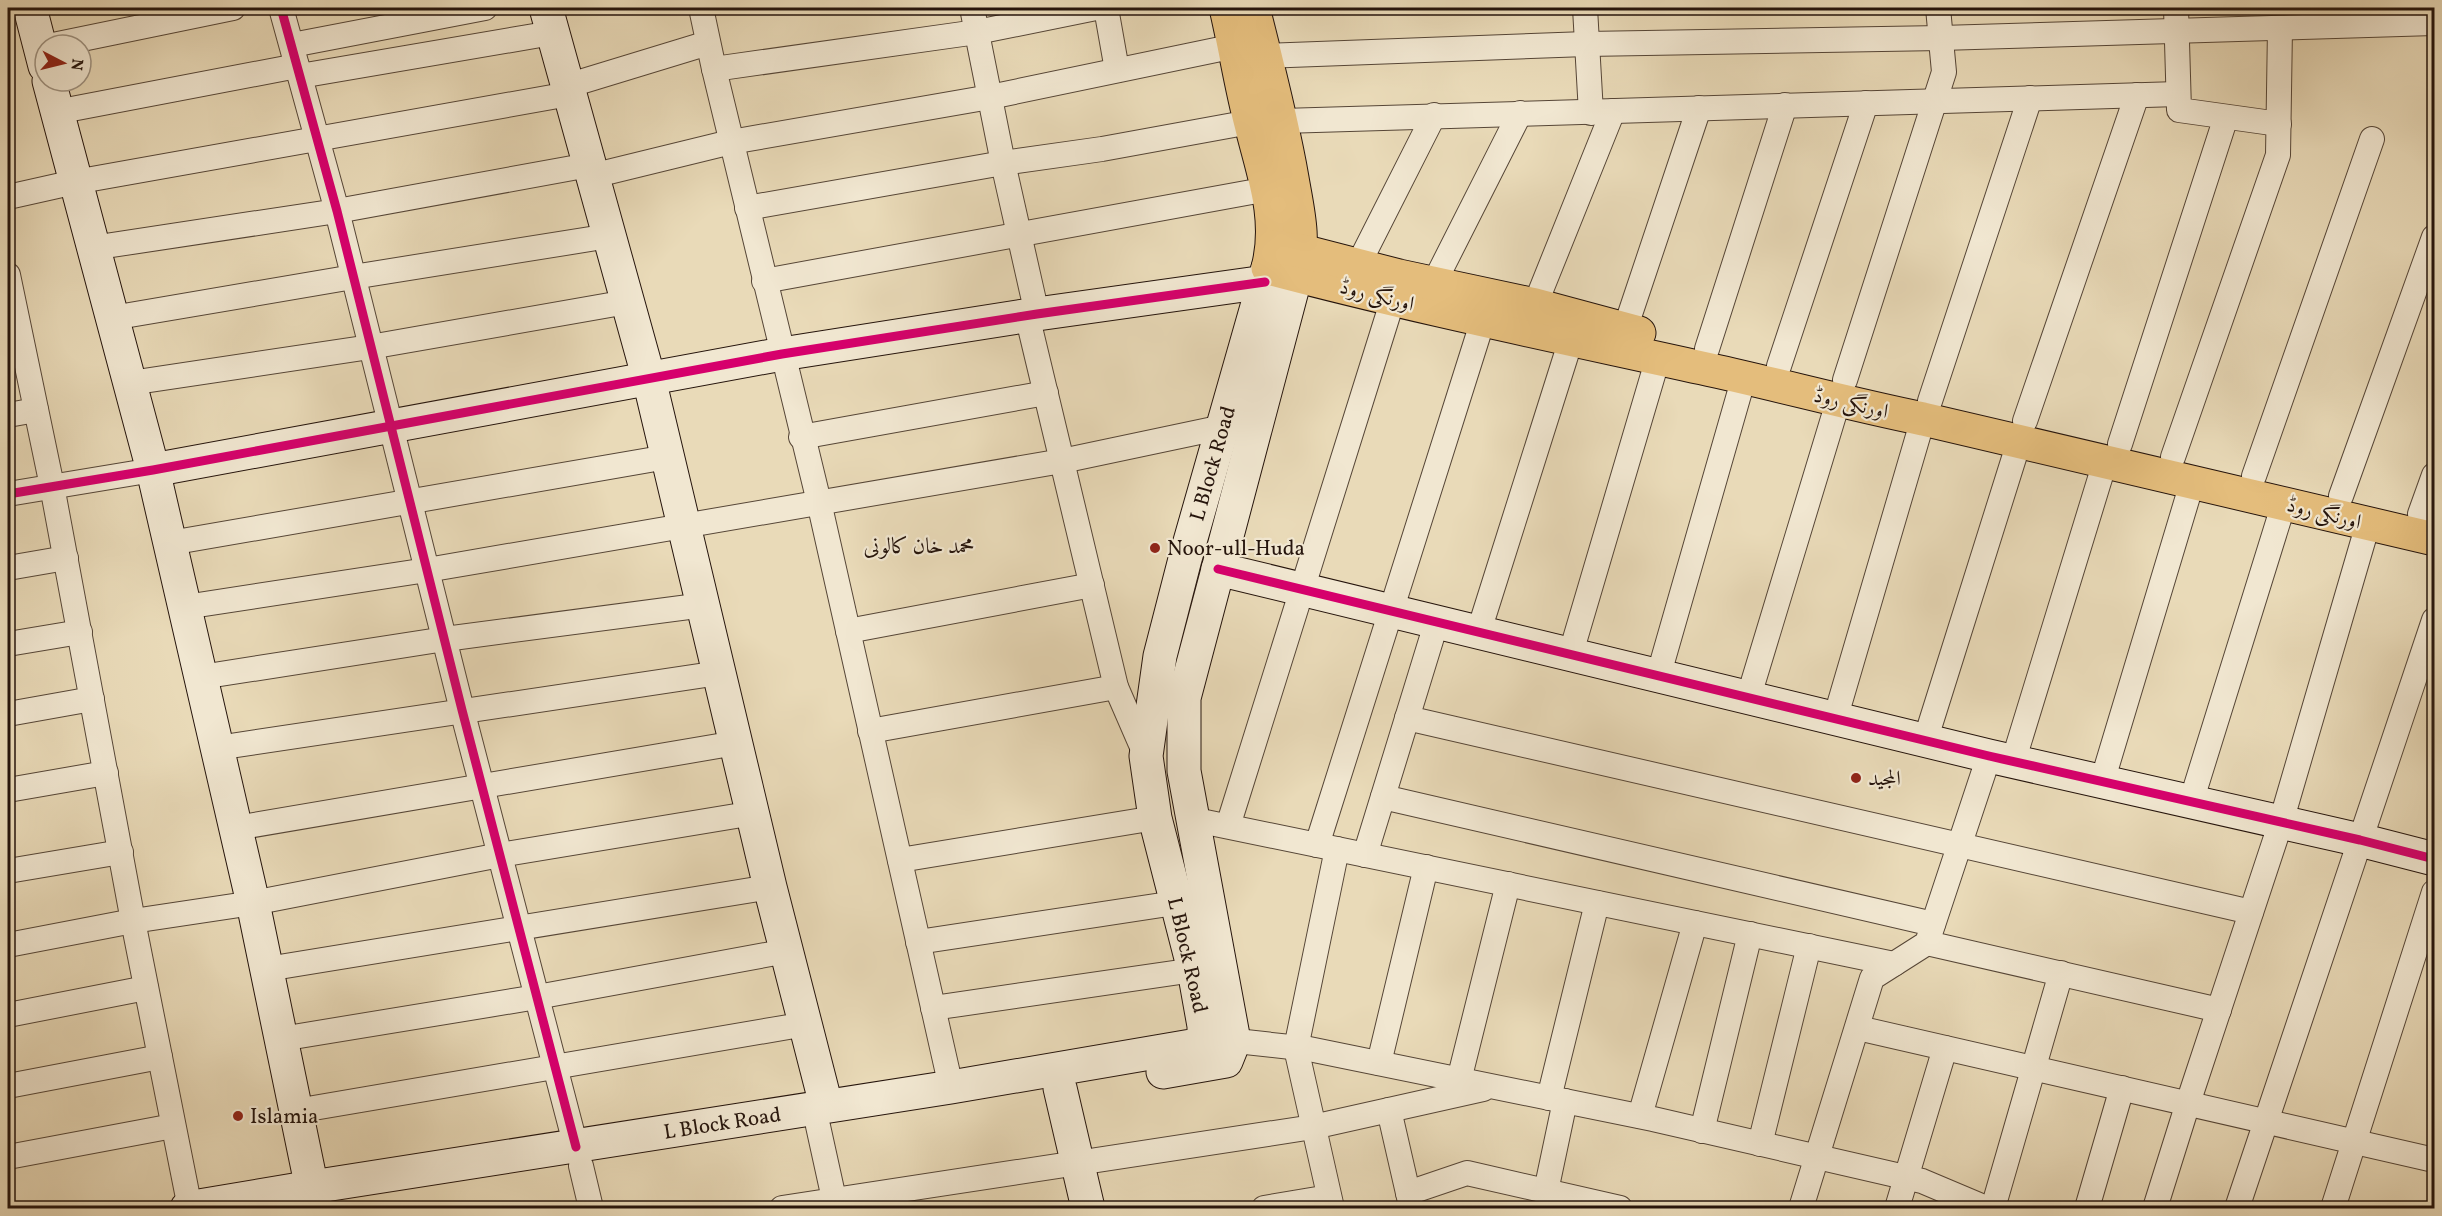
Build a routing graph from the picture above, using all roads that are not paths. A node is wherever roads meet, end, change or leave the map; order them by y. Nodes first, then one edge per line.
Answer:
1 (30, 8) edge
2 (233, 8) edge
3 (281, 8) edge
4 (485, 8) edge
5 (701, 8) edge
6 (972, 8) edge
7 (1096, 8) edge
8 (1106, 8) edge
9 (1226, 8) edge
10 (1253, 8) edge
11 (1585, 8) edge
12 (1938, 8) edge
13 (2420, 18) edge
14 (2177, 19) edge
15 (549, 20) edge
16 (2280, 28) junction
17 (977, 32) junction
18 (39, 33) edge
19 (1941, 38) junction
20 (93, 40) edge
21 (708, 43) junction
22 (1586, 44) junction
23 (1250, 51) junction
24 (296, 62) junction
25 (714, 69) junction
26 (1117, 70) junction
27 (568, 90) junction
28 (2178, 94) junction
29 (2137, 95) junction
30 (52, 96) edge
31 (990, 97) junction
32 (2030, 98) junction
33 (1935, 101) junction
34 (1866, 103) junction
35 (1785, 105) junction
36 (1699, 108) junction
37 (1602, 112) junction
38 (1520, 113) junction
39 (1434, 115) junction
40 (2226, 117) junction
41 (1282, 121) junction
42 (1250, 122) junction
43 (2279, 124) junction
44 (317, 139) junction
45 (2372, 139) dead end
46 (731, 142) junction
47 (1003, 163) junction
48 (591, 170) junction
49 (75, 182) junction
50 (1268, 189) junction
51 (8, 197) edge
52 (747, 208) junction
53 (337, 211) junction
54 (1019, 234) junction
55 (609, 236) junction
56 (2434, 237) edge
57 (92, 248) junction
58 (1281, 265) junction
59 (8, 275) edge
60 (353, 276) junction
61 (1352, 277) junction
62 (764, 281) junction
63 (1434, 283) junction
64 (1393, 299) junction
65 (627, 302) junction
66 (1535, 305) junction
67 (1032, 314) junction
68 (112, 318) junction
69 (1483, 320) junction
70 (1575, 328) junction
71 (1625, 329) junction
72 (15, 347) edge
73 (370, 347) junction
74 (1707, 349) junction
75 (782, 354) junction
76 (1658, 358) junction
77 (1779, 366) junction
78 (1744, 377) junction
79 (649, 379) junction
80 (129, 383) junction
81 (1842, 391) junction
82 (1046, 393) junction
83 (36, 410) junction
84 (1927, 410) junction
85 (8, 415) edge
86 (390, 427) junction
87 (1223, 427) junction
88 (2022, 432) junction
89 (801, 437) junction
90 (2113, 453) junction
91 (2173, 457) junction
92 (667, 458) junction
93 (1062, 461) junction
94 (153, 470) junction
95 (2434, 475) edge
96 (2254, 476) junction
97 (2192, 483) junction
98 (52, 486) junction
99 (8, 494) edge
100 (2341, 496) junction
101 (410, 502) junction
102 (819, 502) junction
103 (2284, 503) junction
104 (2368, 524) junction
105 (2430, 524) edge
106 (685, 526) junction
107 (170, 543) junction
108 (66, 558) junction
109 (8, 568) edge
110 (1218, 569) junction
111 (427, 570) junction
112 (1092, 585) junction
113 (1302, 590) junction
114 (704, 605) junction
115 (185, 607) junction
116 (1390, 612) junction
117 (2434, 620) edge
118 (1436, 624) junction
119 (848, 631) junction
120 (80, 632) junction
121 (1478, 634) junction
122 (445, 639) junction
123 (8, 644) edge
124 (1570, 656) junction
125 (719, 673) junction
126 (201, 677) junction
127 (1658, 677) junction
128 (1116, 687) junction
129 (92, 699) junction
130 (1748, 699) junction
131 (462, 710) junction
132 (8, 714) edge
133 (1407, 718) junction
134 (1835, 719) junction
135 (870, 731) junction
136 (1925, 741) junction
137 (736, 743) junction
138 (217, 748) junction
139 (1146, 756) junction
140 (2001, 759) junction
141 (106, 772) junction
142 (2102, 782) junction
143 (483, 786) junction
144 (8, 790) edge
145 (1383, 797) junction
146 (2191, 802) junction
147 (754, 813) junction
148 (1155, 818) junction
149 (1191, 819) junction
150 (2281, 822) junction
151 (1228, 826) junction
152 (236, 828) junction
153 (2360, 840) junction
154 (1960, 845) junction
155 (1327, 847) junction
156 (121, 852) junction
157 (500, 855) junction
158 (1365, 855) junction
159 (2434, 859) edge
160 (900, 860) junction
161 (1426, 867) junction
162 (8, 872) edge
163 (1508, 884) junction
164 (770, 887) junction
165 (2434, 892) edge
166 (253, 903) junction
167 (1175, 903) junction
168 (1597, 903) junction
169 (2251, 912) junction
170 (134, 921) junction
171 (1695, 923) junction
172 (519, 927) junction
173 (1930, 933) junction
174 (1750, 934) junction
175 (918, 942) junction
176 (8, 945) edge
177 (1809, 946) junction
178 (788, 951) junction
179 (1894, 964) junction
180 (267, 969) junction
181 (1194, 970) junction
182 (2061, 974) junction
183 (146, 988) junction
184 (537, 997) junction
185 (933, 1008) junction
186 (2219, 1010) junction
187 (8, 1015) edge
188 (806, 1024) junction
189 (1858, 1028) junction
190 (1219, 1039) junction
191 (281, 1040) junction
192 (1296, 1048) junction
193 (1945, 1048) junction
194 (160, 1057) junction
195 (1379, 1063) junction
196 (556, 1068) junction
197 (2033, 1068) junction
198 (1460, 1080) junction
199 (8, 1086) edge
200 (1493, 1086) junction
201 (951, 1087) junction
202 (1060, 1088) junction
203 (2122, 1088) junction
204 (1557, 1100) junction
205 (2188, 1103) junction
206 (1389, 1110) junction
207 (296, 1111) junction
208 (822, 1116) junction
209 (1640, 1116) junction
210 (2267, 1121) junction
211 (173, 1126) junction
212 (1314, 1127) junction
213 (1702, 1131) junction
214 (2355, 1140) junction
215 (1760, 1144) junction
216 (579, 1156) junction
217 (8, 1157) edge
218 (1816, 1157) junction
219 (2434, 1160) edge
220 (1077, 1164) junction
221 (1906, 1178) junction
222 (1546, 1191) junction
223 (1409, 1201) edge
224 (308, 1202) edge
225 (1331, 1203) edge
226 (835, 1204) edge
227 (189, 1208) edge
228 (591, 1209) edge
229 (782, 1209) edge
230 (1088, 1209) edge
231 (1264, 1209) edge
232 (1620, 1209) edge
233 (1801, 1209) edge
234 (1897, 1209) edge
235 (1986, 1209) edge
236 (1993, 1209) edge
237 (2087, 1209) edge
238 (2155, 1209) edge
239 (2237, 1209) edge
240 (2333, 1209) edge

1 - 18 street
2 - 20 street
3 - 24 street
4 - 24 street
5 - 21 street
6 - 17 street
7 - 17 street
8 - 26 street
9 - 23 main road, L Block Road
10 - 23 main road, L Block Road
11 - 22 street
12 - 19 street
13 - 16 street
14 - 16 street
14 - 19 street
14 - 28 street
15 - 24 street
15 - 27 street
16 - 43 street
17 - 25 street
17 - 31 street
19 - 22 street
19 - 33 street
21 - 25 street
21 - 27 street
22 - 23 street
22 - 37 street
23 - 26 street
23 - 41 main road, L Block Road
23 - 42 main road, L Block Road
24 - 30 street
24 - 44 street
25 - 46 street
26 - 31 street
27 - 44 street
27 - 48 street
28 - 29 street
28 - 40 street
29 - 32 street
29 - 88 street
30 - 49 street
31 - 46 street
31 - 47 street
32 - 33 street
32 - 84 street
33 - 34 street
33 - 81 street
34 - 35 street
34 - 77 street
35 - 36 street
35 - 74 street
36 - 37 street
36 - 71 street
37 - 38 street
37 - 66 street
38 - 39 street
38 - 63 street
39 - 41 street
39 - 61 street
40 - 43 street
40 - 90 street
41 - 58 main road, L Block Road
42 - 47 street
42 - 50 main road, L Block Road
43 - 91 street
44 - 49 street
44 - 53 street
45 - 96 street
46 - 48 street
46 - 52 street
47 - 52 street
47 - 54 street
48 - 53 street
48 - 55 street
49 - 51 street
49 - 57 street
50 - 54 street
50 - 58 main road, L Block Road
52 - 62 street
53 - 57 street
53 - 60 street
54 - 62 street
54 - 67 street
55 - 60 street
55 - 65 street
56 - 100 street
57 - 68 street
58 - 61 main road, اورنگی روڈ
58 - 67 street
58 - 87 street, L Block Road
58 - 110 street, L Block Road
59 - 72 street
60 - 68 street
60 - 73 street
61 - 63 main road, اورنگی روڈ
61 - 64 main road, اورنگی روڈ
62 - 75 street
63 - 66 main road, اورنگی روڈ
64 - 69 main road, اورنگی روڈ
64 - 113 street
65 - 73 street
65 - 79 street
66 - 70 main road, اورنگی روڈ
67 - 75 street
67 - 82 street
68 - 80 street
69 - 70 main road, اورنگی روڈ
69 - 116 street
70 - 71 main road, اورنگی روڈ
70 - 76 main road, اورنگی روڈ
70 - 121 street
71 - 74 main road, اورنگی روڈ
72 - 83 street
73 - 80 street
73 - 86 street
74 - 77 main road, اورنگی روڈ
75 - 79 street
75 - 89 street
76 - 78 main road, اورنگی روڈ
76 - 124 street
77 - 81 main road, اورنگی روڈ
78 - 81 main road, اورنگی روڈ
78 - 127 street
79 - 86 street
79 - 92 street
80 - 94 street
81 - 84 main road, اورنگی روڈ
81 - 130 street
82 - 89 street
82 - 93 street
83 - 85 street
83 - 98 street
84 - 88 main road, اورنگی روڈ
84 - 134 street
86 - 94 street
86 - 101 street
87 - 93 street
87 - 139 street, L Block Road
88 - 90 main road, اورنگی روڈ
88 - 136 street
89 - 102 street
90 - 91 main road, اورنگی روڈ
90 - 97 main road, اورنگی روڈ
90 - 140 street
91 - 96 main road, اورنگی روڈ
92 - 101 street
92 - 106 street
93 - 102 street
93 - 112 street
94 - 98 street
94 - 107 street
95 - 105 street
96 - 100 main road, اورنگی روڈ
97 - 103 main road, اورنگی روڈ
97 - 142 street
98 - 99 street
98 - 108 street
100 - 105 main road, اورنگی روڈ
101 - 107 street
101 - 111 street
102 - 106 street
102 - 119 street
103 - 104 main road, اورنگی روڈ
103 - 146 street
104 - 105 main road, اورنگی روڈ
104 - 150 street
106 - 111 street
106 - 114 street
107 - 115 street
108 - 109 street
108 - 120 street
110 - 113 street
110 - 149 street, L Block Road
111 - 115 street
111 - 122 street
112 - 119 street
112 - 128 street
113 - 116 street
113 - 151 street
114 - 122 street
114 - 125 street
115 - 126 street
116 - 118 street
116 - 155 street
117 - 153 street
118 - 121 street
118 - 133 street
119 - 135 street
120 - 123 street
120 - 129 street
121 - 124 street
122 - 126 street
122 - 131 street
124 - 127 street
125 - 131 street
125 - 137 street
126 - 138 street
127 - 130 street
128 - 135 street
128 - 139 street
129 - 132 street
129 - 141 street
130 - 134 street
131 - 138 street
131 - 143 street
133 - 145 street
133 - 154 street
134 - 136 street
135 - 160 street
136 - 140 street
137 - 143 street
137 - 147 street
138 - 152 street
139 - 148 street, L Block Road
140 - 142 street
140 - 154 street
141 - 144 street
141 - 156 street
142 - 146 street
143 - 152 street
143 - 157 street
145 - 158 street
145 - 173 street
146 - 150 street
147 - 157 street
147 - 164 street
148 - 160 street
148 - 167 street, L Block Road
149 - 151 street
149 - 190 street, L Block Road
150 - 153 street
150 - 169 street
151 - 155 street
152 - 166 street
153 - 159 street
153 - 210 street
154 - 169 street
154 - 173 street
155 - 158 street
155 - 192 street
156 - 162 street
156 - 170 street
157 - 166 street
157 - 172 street
158 - 161 street
160 - 175 street
161 - 163 street
161 - 195 street
163 - 168 street
163 - 198 street
164 - 172 street
164 - 178 street
165 - 214 street
166 - 170 street
166 - 180 street
167 - 175 street
167 - 181 street, L Block Road
168 - 171 street
168 - 204 street
169 - 186 street
170 - 176 street
170 - 183 street
171 - 174 street
171 - 209 street
172 - 180 street
172 - 184 street
173 - 179 street
173 - 182 street
174 - 177 street
174 - 213 street
175 - 185 street
177 - 179 street
177 - 215 street
178 - 184 street
178 - 188 street
179 - 189 street
180 - 191 street
181 - 185 street
181 - 190 street, L Block Road
182 - 186 street
182 - 197 street
183 - 187 street
183 - 194 street
184 - 191 street
184 - 196 street
185 - 201 street
186 - 205 street
188 - 196 street
188 - 208 street
189 - 193 street
189 - 218 street
190 - 192 street
190 - 201 street, L Block Road
190 - 202 street, L Block Road
191 - 207 street
192 - 195 street
192 - 212 street
193 - 197 street
193 - 221 street
194 - 199 street
194 - 211 street
195 - 198 street
196 - 207 street
196 - 216 street
197 - 203 street
197 - 236 street
198 - 200 street
200 - 204 street
200 - 206 street
201 - 208 street, L Block Road
202 - 208 street, L Block Road
202 - 220 street
203 - 205 street
203 - 237 street
204 - 209 street
204 - 222 street
205 - 210 street
205 - 238 street
206 - 212 street
206 - 223 street
207 - 224 street
208 - 216 street, L Block Road
208 - 226 street
209 - 213 street
210 - 214 street
210 - 239 street
211 - 217 street
211 - 227 street
212 - 220 street
212 - 225 street
213 - 215 street
214 - 219 street
214 - 240 street
215 - 218 street
216 - 224 street, L Block Road
216 - 228 street
218 - 221 street
218 - 233 street
220 - 226 street
220 - 230 street
221 - 234 street
221 - 235 street
222 - 223 street
222 - 232 street
224 - 227 street, L Block Road
225 - 231 street
226 - 229 street

